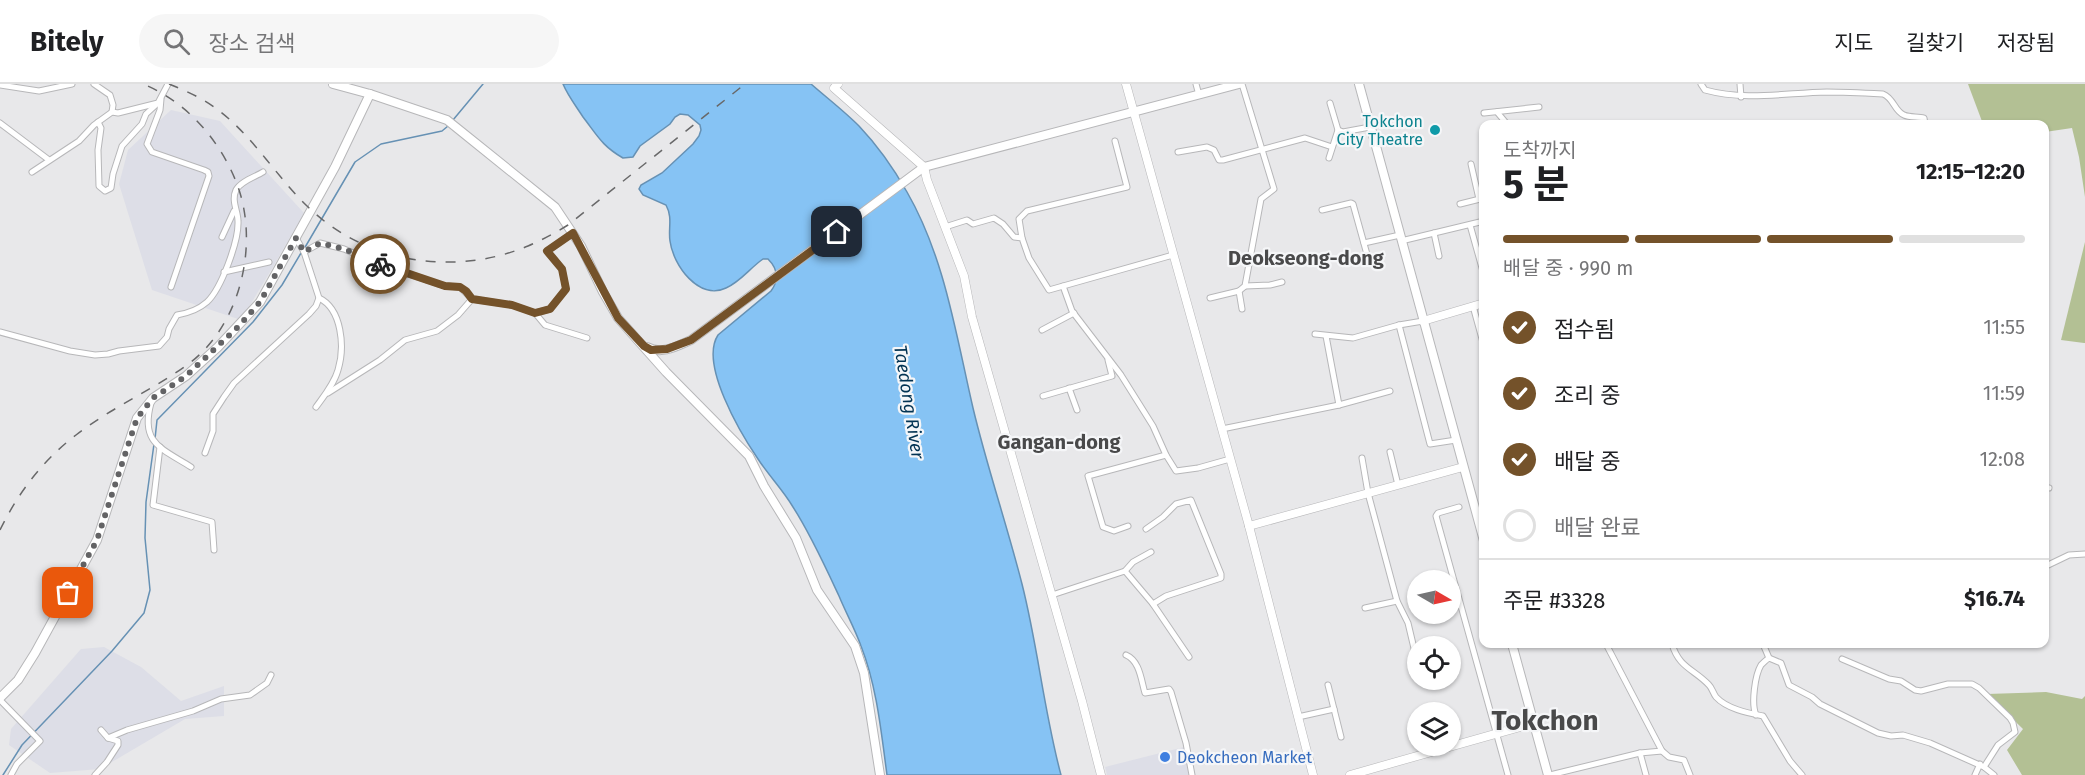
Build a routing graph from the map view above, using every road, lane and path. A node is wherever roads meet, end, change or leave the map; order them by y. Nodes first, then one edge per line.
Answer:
1 (72, 84) edge
2 (94, 84) edge
3 (168, 84) edge
4 (333, 84) edge
5 (1126, 84) edge
6 (1196, 84) edge
7 (1240, 84) edge
8 (1359, 84) edge
9 (1701, 84) edge
10 (1740, 84) edge
11 (1827, 84) edge
12 (1841, 84) edge
13 (0, 85) edge
14 (834, 85) edge
15 (1827, 92) junction
16 (1841, 93) junction
17 (370, 94) junction
18 (1198, 95) junction
19 (1741, 97) junction
20 (159, 101) junction
21 (1330, 103) dead end
22 (1539, 107) dead end
23 (112, 112) junction
24 (1134, 112) junction
25 (1484, 112) dead end
26 (1497, 112) junction
27 (1504, 120) edge
28 (1924, 120) edge
29 (98, 122) junction
30 (0, 123) edge
31 (1370, 128) junction
32 (1338, 130) junction
33 (1115, 141) dead end
34 (1332, 147) junction
35 (1263, 150) junction
36 (1178, 152) dead end
37 (1329, 158) dead end
38 (49, 160) junction
39 (1471, 164) dead end
40 (924, 166) junction
41 (32, 172) dead end
42 (263, 172) dead end
43 (1479, 192) edge
44 (1479, 199) edge
45 (1460, 204) dead end
46 (1322, 210) dead end
47 (234, 211) junction
48 (1479, 222) edge
49 (1470, 225) junction
50 (945, 227) junction
51 (573, 233) junction
52 (1434, 233) junction
53 (222, 237) dead end
54 (1022, 238) junction
55 (1401, 238) junction
56 (297, 241) junction
57 (1364, 243) junction
58 (304, 252) junction
59 (1173, 255) junction
60 (1439, 256) dead end
61 (1368, 258) dead end
62 (1479, 258) edge
63 (269, 262) dead end
64 (224, 272) junction
65 (1282, 282) dead end
66 (1063, 286) junction
67 (171, 287) dead end
68 (1242, 289) junction
69 (319, 298) junction
70 (1210, 298) dead end
71 (472, 299) junction
72 (1479, 304) edge
73 (1473, 306) junction
74 (1242, 309) dead end
75 (535, 313) junction
76 (1074, 313) junction
77 (1423, 321) junction
78 (1399, 325) junction
79 (1479, 328) edge
80 (1042, 330) dead end
81 (0, 332) edge
82 (1315, 334) dead end
83 (1326, 336) junction
84 (587, 338) dead end
85 (644, 346) junction
86 (1108, 358) junction
87 (1069, 388) junction
88 (1390, 391) dead end
89 (326, 393) junction
90 (1043, 396) dead end
91 (153, 398) junction
92 (1339, 405) junction
93 (316, 407) dead end
94 (1077, 410) dead end
95 (1222, 429) junction
96 (1456, 440) junction
97 (160, 447) junction
98 (205, 453) dead end
99 (1390, 453) dead end
100 (1166, 455) junction
101 (1362, 458) dead end
102 (1230, 459) junction
103 (191, 466) dead end
104 (1463, 467) junction
105 (1398, 485) junction
106 (1368, 493) junction
107 (1459, 507) dead end
108 (1479, 523) edge
109 (1128, 526) dead end
110 (1249, 526) junction
111 (1146, 529) dead end
112 (214, 550) dead end
113 (1151, 552) dead end
114 (2085, 554) edge
115 (2049, 565) edge
116 (1125, 571) junction
117 (1053, 595) junction
118 (1397, 602) junction
119 (1153, 603) junction
120 (1365, 609) dead end
121 (1411, 636) edge
122 (1514, 648) edge
123 (1608, 648) edge
124 (1673, 648) edge
125 (1765, 648) edge
126 (1126, 655) dead end
127 (1189, 657) dead end
128 (1769, 657) junction
129 (1842, 659) dead end
130 (271, 675) dead end
131 (1329, 685) dead end
132 (0, 699) edge
133 (1334, 709) junction
134 (1756, 715) junction
135 (1298, 717) junction
136 (1534, 723) junction
137 (101, 730) dead end
138 (1495, 734) junction
139 (1341, 736) dead end
140 (108, 738) junction
141 (1662, 751) junction
142 (1640, 753) junction
143 (1982, 766) junction
144 (11, 775) edge
145 (95, 775) edge
146 (880, 775) edge
147 (1101, 775) edge
148 (1192, 775) edge
149 (1314, 775) edge
150 (1350, 775) edge
151 (1508, 775) edge
152 (1549, 775) edge
153 (1646, 775) edge
154 (1690, 775) edge
155 (1802, 775) edge
156 (1975, 775) edge
157 (1994, 775) edge

1 - 13 street
2 - 23 street
3 - 20 street
4 - 17 main road
5 - 24 main road
6 - 18 street
7 - 18 main road
7 - 35 street
8 - 31 main road
9 - 19 street
10 - 19 street
11 - 15 street
12 - 16 street
14 - 40 main road
15 - 16 street
15 - 19 street
16 - 28 street
17 - 51 main road
17 - 56 main road
18 - 24 main road
20 - 23 street
20 - 29 street
20 - 67 street
21 - 32 street
22 - 26 street
23 - 29 street
24 - 40 main road
24 - 59 main road
25 - 26 street
26 - 27 street
29 - 38 street
30 - 38 street
31 - 32 street
31 - 55 main road
32 - 34 street
33 - 54 street
34 - 35 street
34 - 37 street
35 - 36 street
35 - 68 street
38 - 41 street
39 - 43 street
40 - 50 main road
40 - 85 main road
42 - 47 street
44 - 45 street
46 - 57 street
47 - 53 street
47 - 64 street
48 - 49 street
49 - 52 street
49 - 62 street
50 - 54 street
50 - 117 main road
51 - 75 street
51 - 85 main road
52 - 55 street
52 - 60 street
54 - 66 street
55 - 57 street
55 - 77 main road
56 - 58 street
56 - 91 main road
57 - 61 street
58 - 69 street
58 - 71 street
59 - 66 street
59 - 95 main road
63 - 64 street
64 - 81 street
65 - 68 street
66 - 76 street
68 - 70 street
68 - 74 street
69 - 89 street
69 - 98 street
71 - 75 street
71 - 89 street
72 - 73 main road
73 - 77 main road
73 - 79 street
75 - 84 street
76 - 80 street
76 - 86 street
77 - 78 street
77 - 96 main road
78 - 83 street
78 - 96 street
82 - 83 street
83 - 92 street
85 - 146 main road
86 - 87 street
86 - 100 street
87 - 90 street
87 - 94 street
88 - 92 street
89 - 93 street
91 - 97 street
91 - 132 main road
92 - 95 street
95 - 102 main road
96 - 104 main road
97 - 103 street
97 - 112 street
99 - 105 street
100 - 102 street
100 - 109 street
101 - 106 street
102 - 110 main road
104 - 105 main road
104 - 108 main road
105 - 106 main road
106 - 110 main road
106 - 118 street
107 - 138 street
110 - 135 main road
111 - 119 street
113 - 116 street
114 - 115 street
116 - 117 street
116 - 119 street
117 - 147 main road
118 - 120 street
118 - 121 street
119 - 127 street
122 - 136 main road
123 - 141 street
124 - 134 street
125 - 128 street
126 - 148 street
128 - 134 street
128 - 143 street
129 - 143 street
130 - 140 street
131 - 133 street
132 - 144 street
133 - 135 street
133 - 139 street
134 - 155 street
135 - 149 main road
136 - 138 main road
136 - 152 main road
137 - 140 street
138 - 150 main road
138 - 151 street
140 - 145 street
141 - 142 street
141 - 154 street
142 - 152 street
142 - 153 street
143 - 156 street
143 - 157 street

